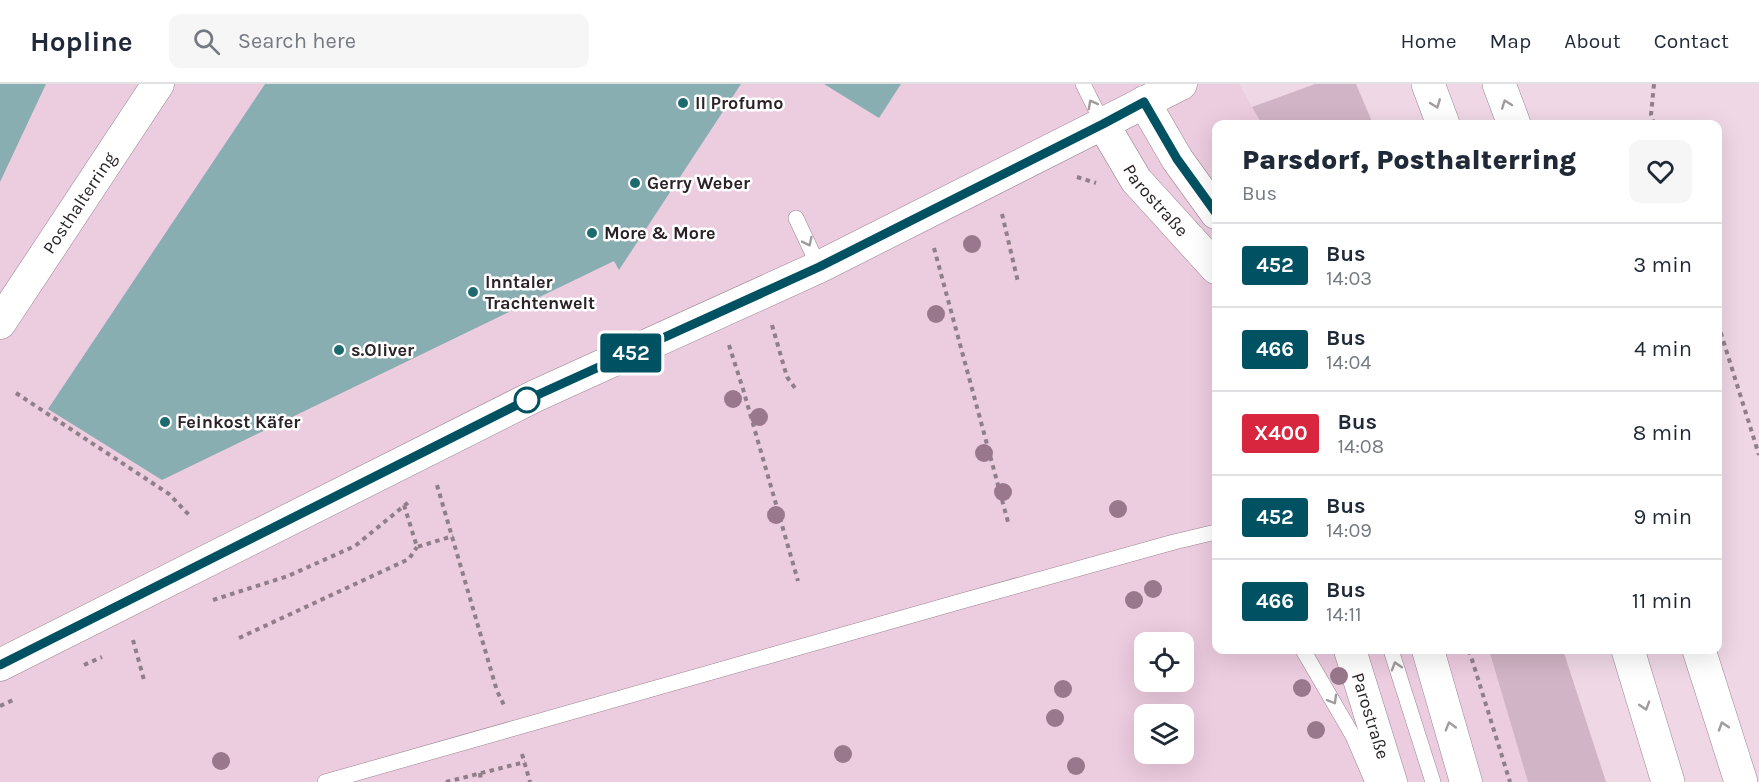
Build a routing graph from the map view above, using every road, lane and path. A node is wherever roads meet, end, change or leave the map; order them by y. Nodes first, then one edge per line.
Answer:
1 (158, 84) edge
2 (1083, 84) edge
3 (1181, 84) edge
4 (1428, 84) edge
5 (1499, 84) edge
6 (1654, 84) edge
7 (1144, 102) junction
8 (1442, 120) edge
9 (1512, 120) edge
10 (1653, 120) edge
11 (1103, 124) junction
12 (1212, 207) edge
13 (1002, 211) dead end
14 (796, 218) dead end
15 (933, 244) dead end
16 (1212, 264) edge
17 (819, 267) junction
18 (1018, 282) dead end
19 (771, 321) dead end
20 (0, 323) edge
21 (1722, 337) edge
22 (728, 342) dead end
23 (795, 388) dead end
24 (16, 393) dead end
25 (1759, 455) edge
26 (428, 489) dead end
27 (412, 500) dead end
28 (404, 505) junction
29 (190, 516) dead end
30 (1008, 522) dead end
31 (1212, 533) edge
32 (453, 536) junction
33 (417, 547) junction
34 (798, 581) dead end
35 (211, 601) dead end
36 (143, 635) dead end
37 (239, 638) dead end
38 (133, 640) junction
39 (123, 645) dead end
40 (1305, 654) edge
41 (1351, 654) edge
42 (1392, 654) edge
43 (1429, 654) edge
44 (1470, 654) edge
45 (1629, 654) edge
46 (1700, 654) edge
47 (103, 656) dead end
48 (0, 664) edge
49 (82, 666) dead end
50 (144, 680) dead end
51 (21, 696) dead end
52 (0, 706) edge
53 (514, 729) junction
54 (525, 762) junction
55 (480, 773) junction
56 (325, 782) edge
57 (446, 782) edge
58 (481, 782) edge
59 (530, 782) edge
60 (1375, 782) edge
61 (1390, 782) edge
62 (1433, 782) edge
63 (1466, 782) edge
64 (1510, 782) edge
65 (1668, 782) edge
66 (1741, 782) edge

1 - 20 street, Posthalterring
11 -> 2 lane
3 - 7 street
4 -> 8 highway
9 -> 5 highway
6 - 10 path
7 - 11 street
7 - 12 street, Parostraße
11 - 16 street, Parostraße
11 - 17 street
13 - 18 path
14 -> 17 lane
15 - 30 path
17 - 48 street
19 - 23 path
21 - 25 path
22 - 34 path
24 - 29 path
26 - 32 path
27 - 28 path
28 - 33 path
28 - 35 path
31 - 53 lane
32 - 33 path
32 - 53 path
33 - 37 path
36 - 38 path
38 - 39 path
38 - 50 path
40 -> 60 lane
41 - 61 street, Parostraße
62 -> 42 lane
63 -> 43 street
44 - 64 path
45 -> 65 highway
66 -> 46 highway
47 - 49 path
51 - 52 path
53 - 54 path
53 - 56 lane
54 - 55 path
54 - 59 path
55 - 57 path
55 - 58 path

